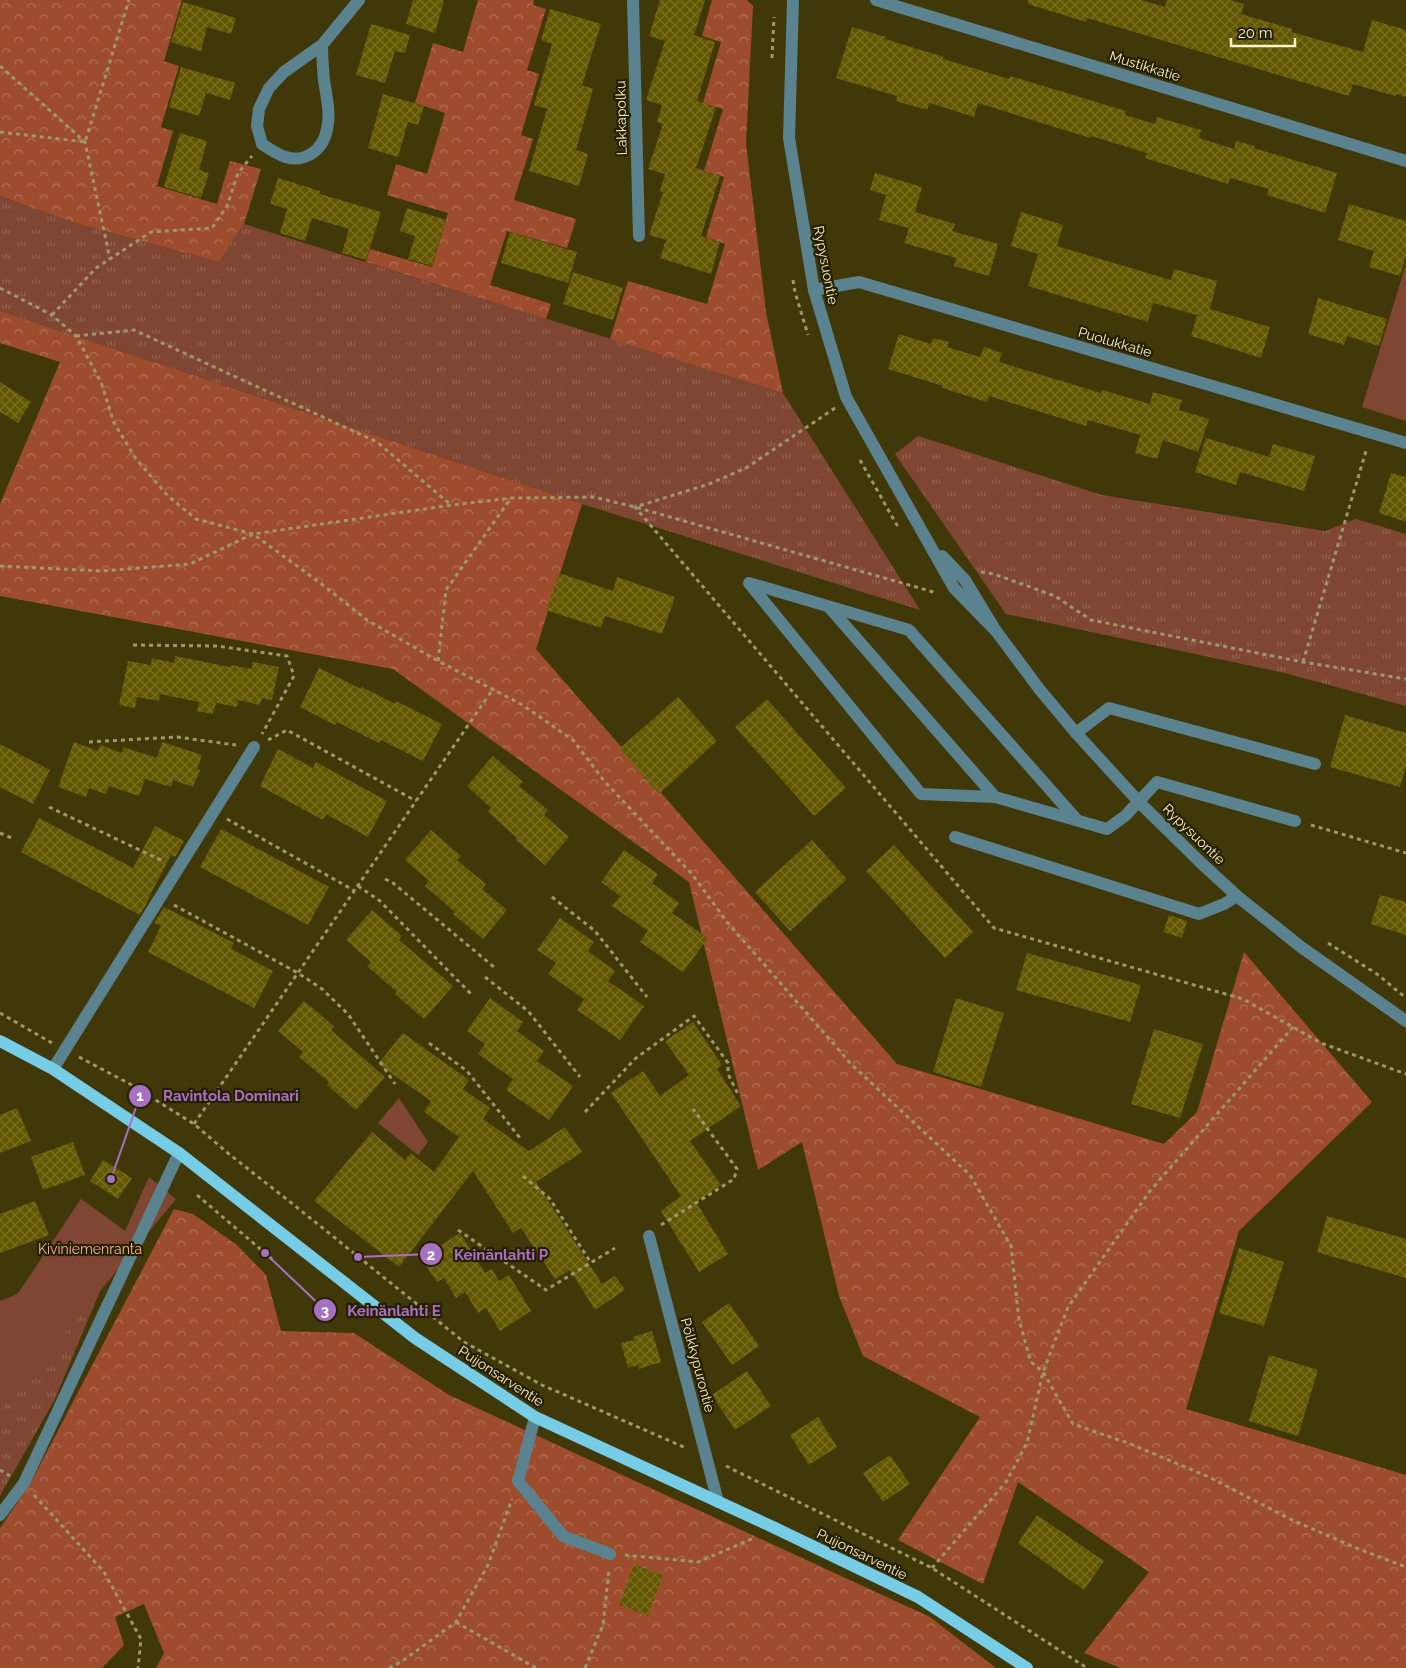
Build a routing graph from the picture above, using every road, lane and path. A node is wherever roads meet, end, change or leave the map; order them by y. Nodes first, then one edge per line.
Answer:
1 (129, 0) edge
2 (359, 0) edge
3 (633, 0) edge
4 (793, 0) edge
5 (876, 0) edge
6 (774, 8) dead end
7 (322, 45) junction
8 (772, 62) dead end
9 (0, 66) edge
10 (0, 132) edge
11 (85, 142) junction
12 (262, 144) junction
13 (1406, 161) edge
14 (638, 236) dead end
15 (110, 259) junction
16 (792, 273) dead end
17 (0, 288) edge
18 (814, 290) junction
19 (52, 315) junction
20 (76, 336) junction
21 (809, 338) dead end
22 (839, 416) dead end
23 (1406, 443) edge
24 (1366, 452) dead end
25 (858, 456) dead end
26 (512, 498) junction
27 (452, 505) junction
28 (635, 507) junction
29 (900, 531) dead end
30 (253, 534) junction
31 (928, 542) junction
32 (0, 566) edge
33 (965, 580) junction
34 (938, 587) dead end
35 (828, 606) junction
36 (996, 631) junction
37 (133, 645) dead end
38 (438, 661) junction
39 (1303, 662) junction
40 (1406, 679) edge
41 (493, 689) junction
42 (1076, 732) junction
43 (89, 742) dead end
44 (254, 747) junction
45 (1315, 764) dead end
46 (995, 797) junction
47 (416, 801) junction
48 (1140, 802) junction
49 (49, 808) dead end
50 (214, 812) junction
51 (1077, 820) junction
52 (1295, 821) joint
53 (0, 833) edge
54 (955, 837) dead end
55 (14, 838) dead end
56 (1406, 853) edge
57 (179, 868) junction
58 (385, 879) dead end
59 (358, 886) junction
60 (355, 891) junction
61 (1237, 896) junction
62 (161, 897) junction
63 (552, 898) dead end
64 (494, 967) dead end
65 (298, 973) junction
66 (485, 977) dead end
67 (471, 994) dead end
68 (647, 998) dead end
69 (0, 1013) edge
70 (1406, 1021) edge
71 (1293, 1028) dead end
72 (0, 1041) edge
73 (430, 1043) dead end
74 (65, 1050) junction
75 (53, 1068) junction
76 (580, 1077) dead end
77 (395, 1084) dead end
78 (738, 1094) dead end
79 (693, 1109) dead end
80 (585, 1112) dead end
81 (194, 1124) junction
82 (520, 1138) dead end
83 (179, 1153) junction
84 (523, 1176) dead end
85 (197, 1195) dead end
86 (458, 1230) dead end
87 (652, 1233) joint
88 (615, 1248) dead end
89 (272, 1259) dead end
90 (591, 1263) junction
91 (1043, 1372) junction
92 (535, 1417) junction
93 (706, 1456) junction
94 (0, 1470) edge
95 (518, 1481) junction
96 (24, 1483) junction
97 (718, 1502) junction
98 (0, 1516) edge
99 (775, 1528) junction
100 (610, 1554) junction
101 (1406, 1567) edge
102 (932, 1568) junction
103 (456, 1622) junction
104 (138, 1668) edge
105 (390, 1668) edge
106 (536, 1668) edge
107 (585, 1668) edge
108 (1027, 1668) edge
109 (1087, 1668) edge

1 - 11 path
2 - 7 street
3 - 14 street, Lakkapolku
4 - 18 street, Rypysuontie
5 - 13 street, Mustikkatie
6 - 8 path
7 - 12 street
7 - 12 street
9 - 11 path
10 - 11 path
11 - 15 path
12 - 15 path
15 - 19 path
16 - 21 path
17 - 19 path
18 - 23 street, Puolukkatie
18 - 31 street, Rypysuontie
19 - 20 path
20 - 27 path
20 - 30 path
22 - 28 path
24 - 39 path
25 - 29 path
26 - 27 path
26 - 28 path
26 - 38 path
27 - 30 path
28 - 34 path
30 - 32 path
30 - 38 path
31 - 33 street, Rypysuontie
31 - 36 street, Rypysuontie
33 - 36 street, Rypysuontie
33 - 39 path
35 - 46 street
35 - 46 street
35 - 51 street
36 - 42 street, Rypysuontie
37 - 44 path
38 - 41 path
39 - 40 path
41 - 47 path
41 - 91 path
42 - 45 street
42 - 48 street, Rypysuontie
43 - 44 path
44 - 47 path
44 - 50 street
46 - 51 street
47 - 59 path
48 - 51 street
48 - 52 street
48 - 61 street, Rypysuontie
49 - 57 path
50 - 57 street
50 - 60 path
52 - 56 path
53 - 55 path
54 - 61 street
57 - 62 street
58 - 64 path
59 - 60 path
59 - 67 path
60 - 65 path
61 - 70 street, Rypysuontie
62 - 65 path
62 - 74 street
63 - 68 path
65 - 77 path
65 - 81 path
66 - 76 path
69 - 74 path
71 - 91 path
72 - 75 main road, Puijonsarventie
73 - 82 path
74 - 75 street
74 - 81 path
75 - 83 main road, Puijonsarventie
78 - 80 path
79 - 87 path
81 - 93 path
83 - 92 main road, Puijonsarventie
83 - 96 street
84 - 90 path
85 - 89 path
86 - 90 path
87 - 93 street, Pölkkypurontie
88 - 90 path
91 - 101 path
91 - 102 path
92 - 95 street
92 - 97 main road, Puijonsarventie
93 - 97 street, Pölkkypurontie
93 - 102 path
94 - 96 path
95 - 100 street
95 - 103 path
96 - 98 street
96 - 104 path
97 - 99 main road, Puijonsarventie
99 - 100 path
99 - 108 main road, Puijonsarventie
100 - 107 path
102 - 109 path
103 - 105 path
103 - 106 path

